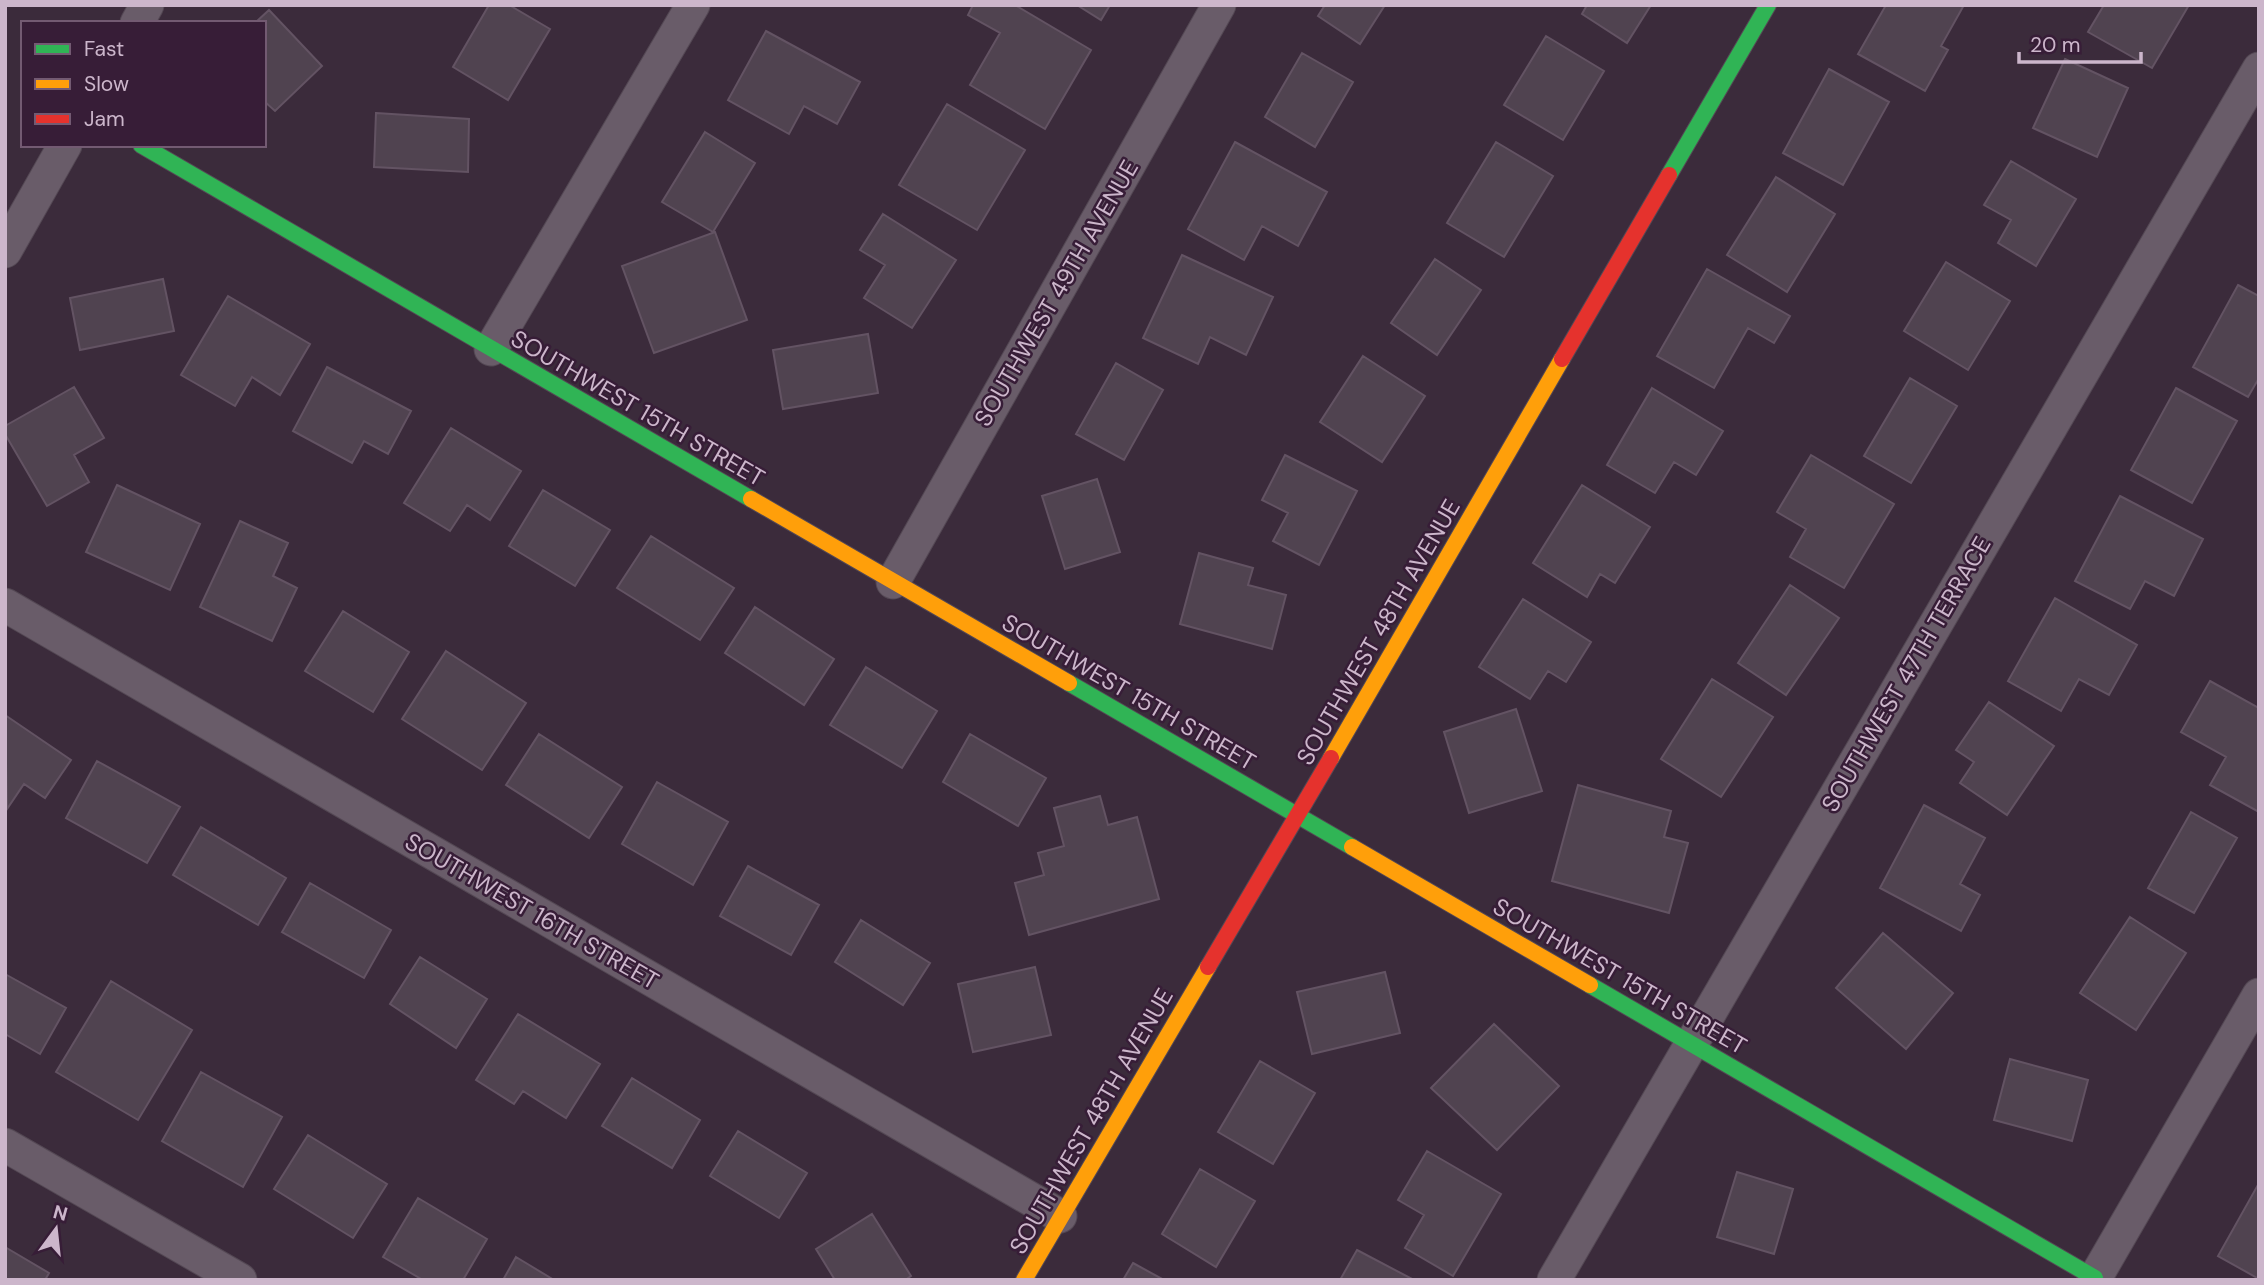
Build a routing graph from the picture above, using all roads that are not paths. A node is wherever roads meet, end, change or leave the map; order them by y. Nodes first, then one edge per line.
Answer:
1 (147, 5) edge
2 (693, 5) edge
3 (1219, 5) edge
4 (1768, 5) edge
5 (138, 21) edge
6 (2259, 69) edge
7 (64, 147) edge
8 (144, 147) edge
9 (5, 251) edge
10 (491, 349) junction
11 (893, 582) junction
12 (5, 605) edge
13 (1297, 816) junction
14 (2259, 995) edge
15 (1690, 1044) junction
16 (5, 1144) edge
17 (1060, 1216) junction
18 (2094, 1279) edge
19 (240, 1280) edge
20 (1024, 1280) edge
21 (1554, 1280) edge

1 - 5 street
2 - 10 street
3 - 11 street, SOUTHWEST 49TH AVENUE
4 - 13 street, SOUTHWEST 48TH AVENUE
6 - 15 street, SOUTHWEST 47TH TERRACE
7 - 9 street
8 - 10 street, SOUTHWEST 15TH STREET
10 - 11 street, SOUTHWEST 15TH STREET
11 - 13 street, SOUTHWEST 15TH STREET
12 - 17 street, SOUTHWEST 16TH STREET
13 - 15 street, SOUTHWEST 15TH STREET
13 - 17 street, SOUTHWEST 48TH AVENUE
14 - 18 street
15 - 18 street, SOUTHWEST 15TH STREET
15 - 21 street, SOUTHWEST 47TH TERRACE
16 - 19 street
17 - 20 street, SOUTHWEST 48TH AVENUE

